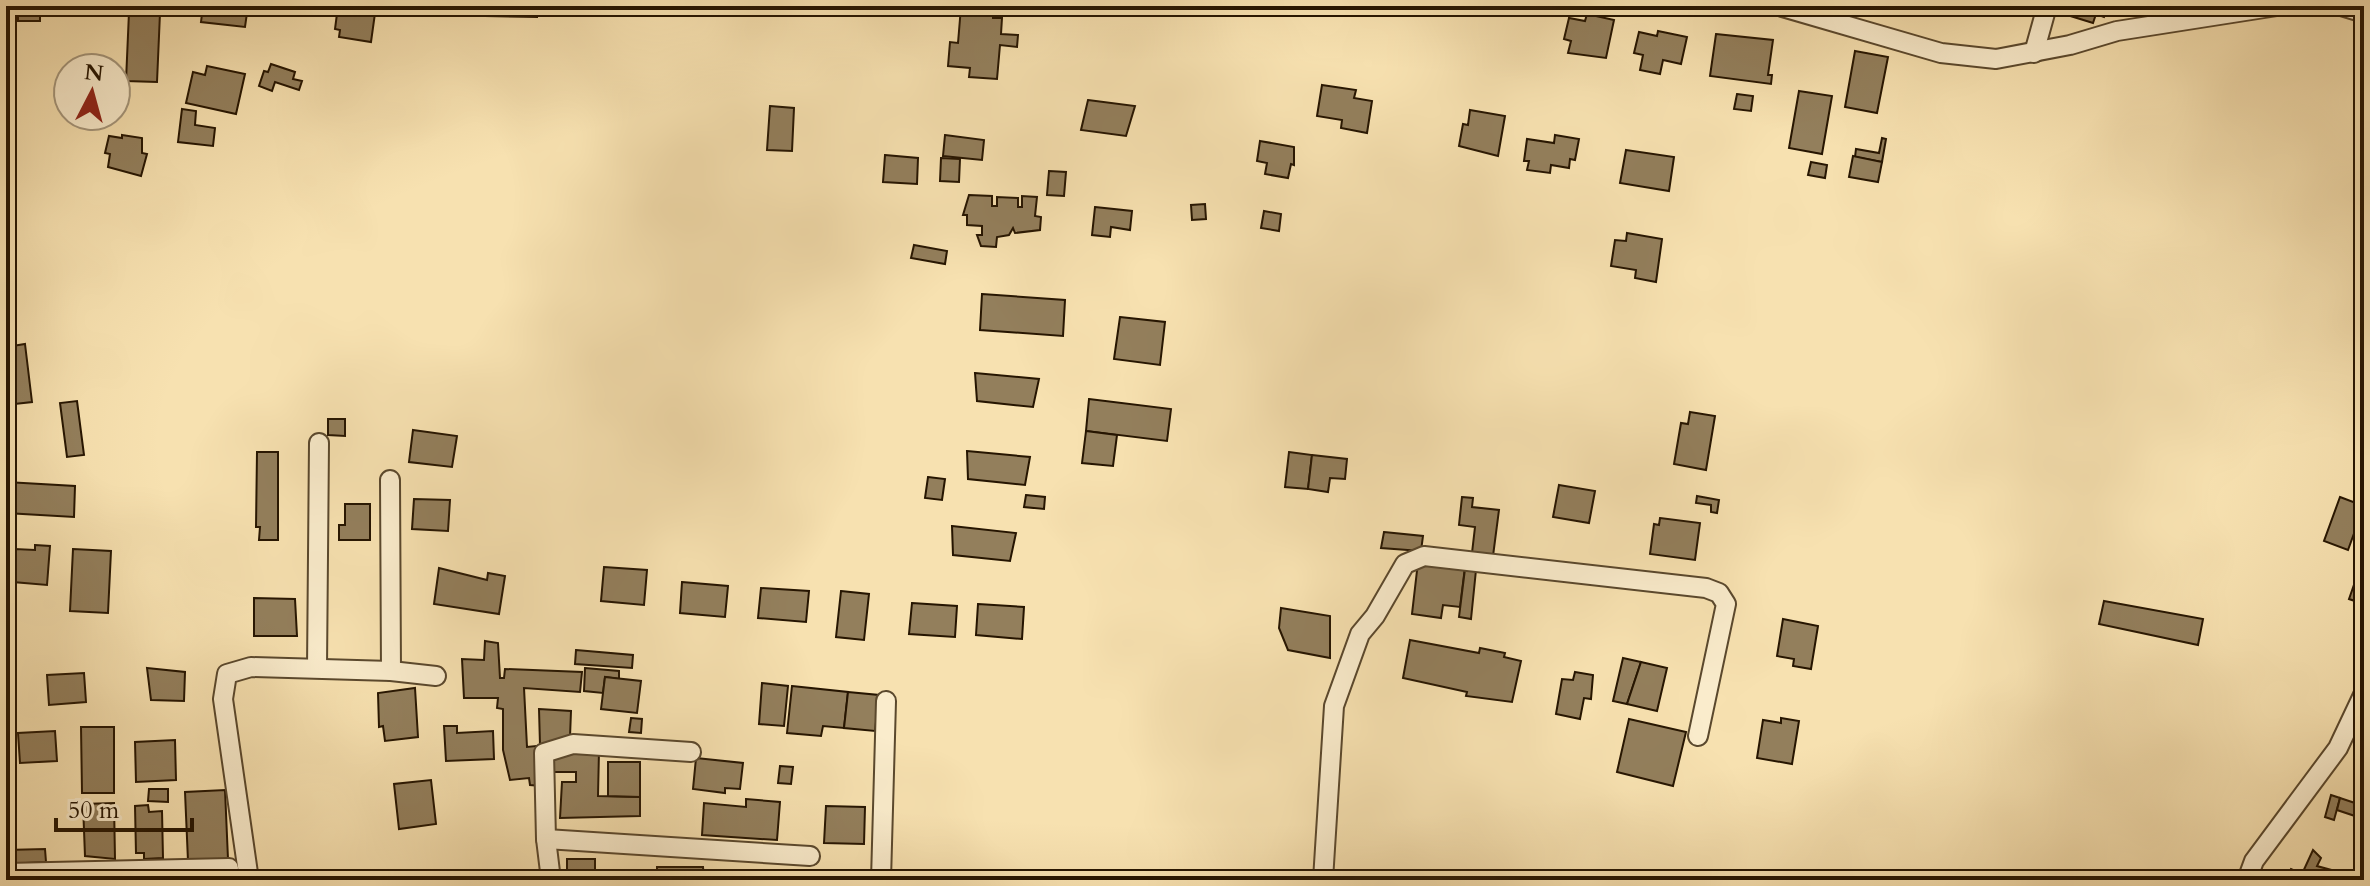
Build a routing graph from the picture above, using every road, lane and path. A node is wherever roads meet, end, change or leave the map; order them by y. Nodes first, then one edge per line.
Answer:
1 (1779, 6) edge
2 (2047, 6) edge
3 (2277, 6) edge
4 (2341, 6) edge
5 (2364, 13) edge
6 (2034, 53) junction
7 (319, 443) dead end
8 (390, 480) dead end
9 (317, 668) junction
10 (391, 671) junction
11 (436, 676) dead end
12 (2364, 693) edge
13 (886, 701) dead end
14 (1698, 736) dead end
15 (691, 752) dead end
16 (546, 839) junction
17 (810, 856) dead end
18 (229, 868) dead end
19 (6, 873) edge
20 (249, 880) edge
21 (551, 880) edge
22 (881, 880) edge
23 (1323, 880) edge
24 (2247, 880) edge

1 - 6 street
2 - 6 street
3 - 6 street
4 - 5 street
7 - 9 street
8 - 10 street
9 - 10 street
9 - 20 street
10 - 11 street
12 - 24 street
13 - 22 street
14 - 23 street
15 - 16 street
16 - 17 street
16 - 21 street
18 - 19 street

